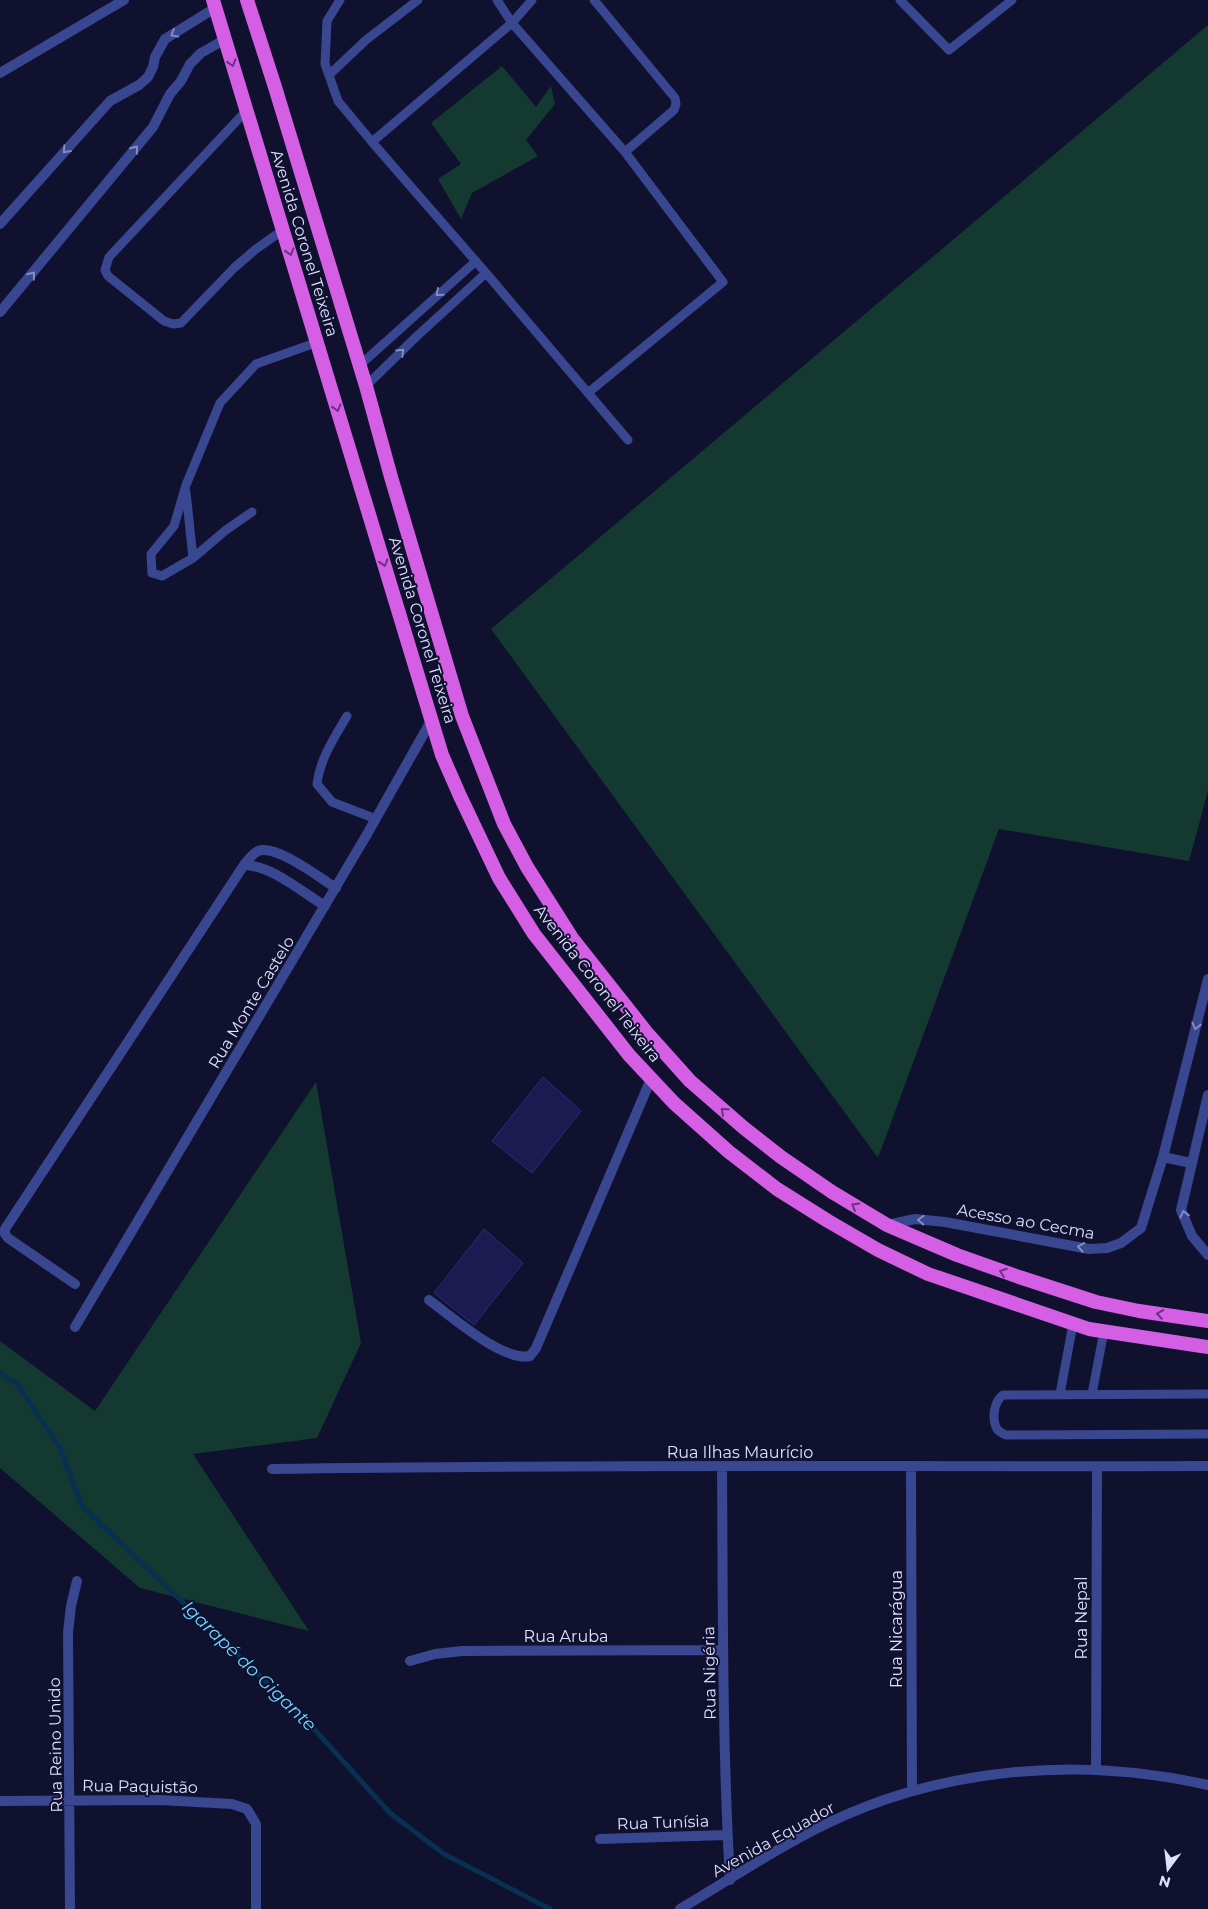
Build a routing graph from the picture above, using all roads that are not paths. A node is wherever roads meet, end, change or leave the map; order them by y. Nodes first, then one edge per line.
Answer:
1 (124, 0) edge
2 (247, 0) edge
3 (340, 0) edge
4 (418, 0) edge
5 (498, 0) edge
6 (532, 0) edge
7 (594, 0) edge
8 (900, 0) edge
9 (1006, 2) edge
10 (214, 4) edge
11 (512, 23) junction
12 (224, 40) junction
13 (0, 73) edge
14 (329, 75) junction
15 (246, 111) junction
16 (372, 142) junction
17 (625, 152) junction
18 (0, 224) edge
19 (283, 230) junction
20 (476, 261) junction
21 (486, 273) junction
22 (0, 312) edge
23 (318, 342) junction
24 (360, 365) junction
25 (366, 386) junction
26 (588, 392) junction
27 (628, 440) dead end
28 (186, 485) junction
29 (252, 512) dead end
30 (193, 558) junction
31 (347, 716) dead end
32 (431, 721) junction
33 (376, 819) junction
34 (244, 865) junction
35 (336, 888) junction
36 (325, 906) junction
37 (1208, 979) edge
38 (651, 1079) junction
39 (1208, 1096) edge
40 (1163, 1157) junction
41 (1191, 1163) junction
42 (887, 1225) junction
43 (1208, 1255) edge
44 (76, 1284) dead end
45 (429, 1300) dead end
46 (1208, 1321) edge
47 (1073, 1324) junction
48 (75, 1327) dead end
49 (1104, 1331) junction
50 (1208, 1347) edge
51 (1060, 1394) junction
52 (1092, 1394) junction
53 (1208, 1394) edge
54 (1208, 1434) edge
55 (722, 1466) junction
56 (1208, 1466) edge
57 (1096, 1467) junction
58 (910, 1468) junction
59 (272, 1469) dead end
60 (77, 1581) dead end
61 (723, 1650) junction
62 (410, 1661) dead end
63 (1096, 1770) junction
64 (1208, 1785) edge
65 (912, 1791) junction
66 (70, 1800) junction
67 (0, 1801) edge
68 (727, 1835) junction
69 (600, 1839) dead end
70 (730, 1880) junction
71 (70, 1909) edge
72 (256, 1909) edge
73 (680, 1909) edge

1 - 13 street
2 - 24 highway, Avenida Coronel Teixeira
3 - 14 lane
4 - 14 lane
5 - 11 lane
6 - 11 lane
7 - 17 lane
8 - 9 lane
10 - 12 highway, Avenida Coronel Teixeira
10 -> 18 street
11 - 16 lane
11 - 17 lane
12 -> 15 highway, Avenida Coronel Teixeira
22 -> 12 street
14 - 16 lane
15 - 19 highway, Avenida Coronel Teixeira
15 - 19 lane
16 - 20 lane
17 - 26 lane
19 -> 23 highway, Avenida Coronel Teixeira
20 - 21 lane
20 -> 24 lane
25 -> 21 lane
21 - 26 lane
23 - 28 lane
23 -> 32 highway, Avenida Coronel Teixeira
24 - 25 highway, Avenida Coronel Teixeira
42 -> 25 highway, Avenida Coronel Teixeira
26 - 27 lane
28 - 30 lane
28 - 30 lane
29 - 30 lane
31 - 33 lane
32 - 33 street, Rua Monte Castelo
32 - 38 highway, Avenida Coronel Teixeira
33 - 35 street, Rua Monte Castelo
34 - 35 street
34 - 36 street
34 - 44 street
35 - 36 street, Rua Monte Castelo
36 - 48 street, Rua Monte Castelo
37 -> 40 street, Acesso ao Cecma
38 - 45 street
38 - 47 highway, Avenida Coronel Teixeira
39 - 41 street
40 - 41 street
40 -> 42 street, Acesso ao Cecma
43 -> 41 street
46 -> 42 highway, Avenida Coronel Teixeira
47 - 49 highway, Avenida Coronel Teixeira
47 - 51 lane
49 - 50 highway, Avenida Coronel Teixeira
49 - 52 lane
51 - 52 lane
51 - 54 lane
52 - 53 lane
55 - 58 street, Rua Ilhas Maurício
55 - 59 street, Rua Ilhas Maurício
55 - 61 street, Rua Nigéria
56 - 57 street, Rua Ilhas Maurício
57 - 58 street, Rua Ilhas Maurício
57 - 63 street, Rua Nepal
58 - 65 street, Rua Nicarágua
60 - 66 street, Rua Reino Unido
61 - 62 street, Rua Aruba
61 - 68 street, Rua Nigéria
63 - 64 street, Avenida Equador
63 - 65 street, Avenida Equador
65 - 70 street, Avenida Equador
66 - 67 street, Rua Paquistão
66 - 71 street, Rua Reino Unido
66 - 72 street, Rua Paquistão
68 - 69 street, Rua Tunísia
68 - 70 street, Rua Nigéria
70 - 73 street, Avenida Equador

